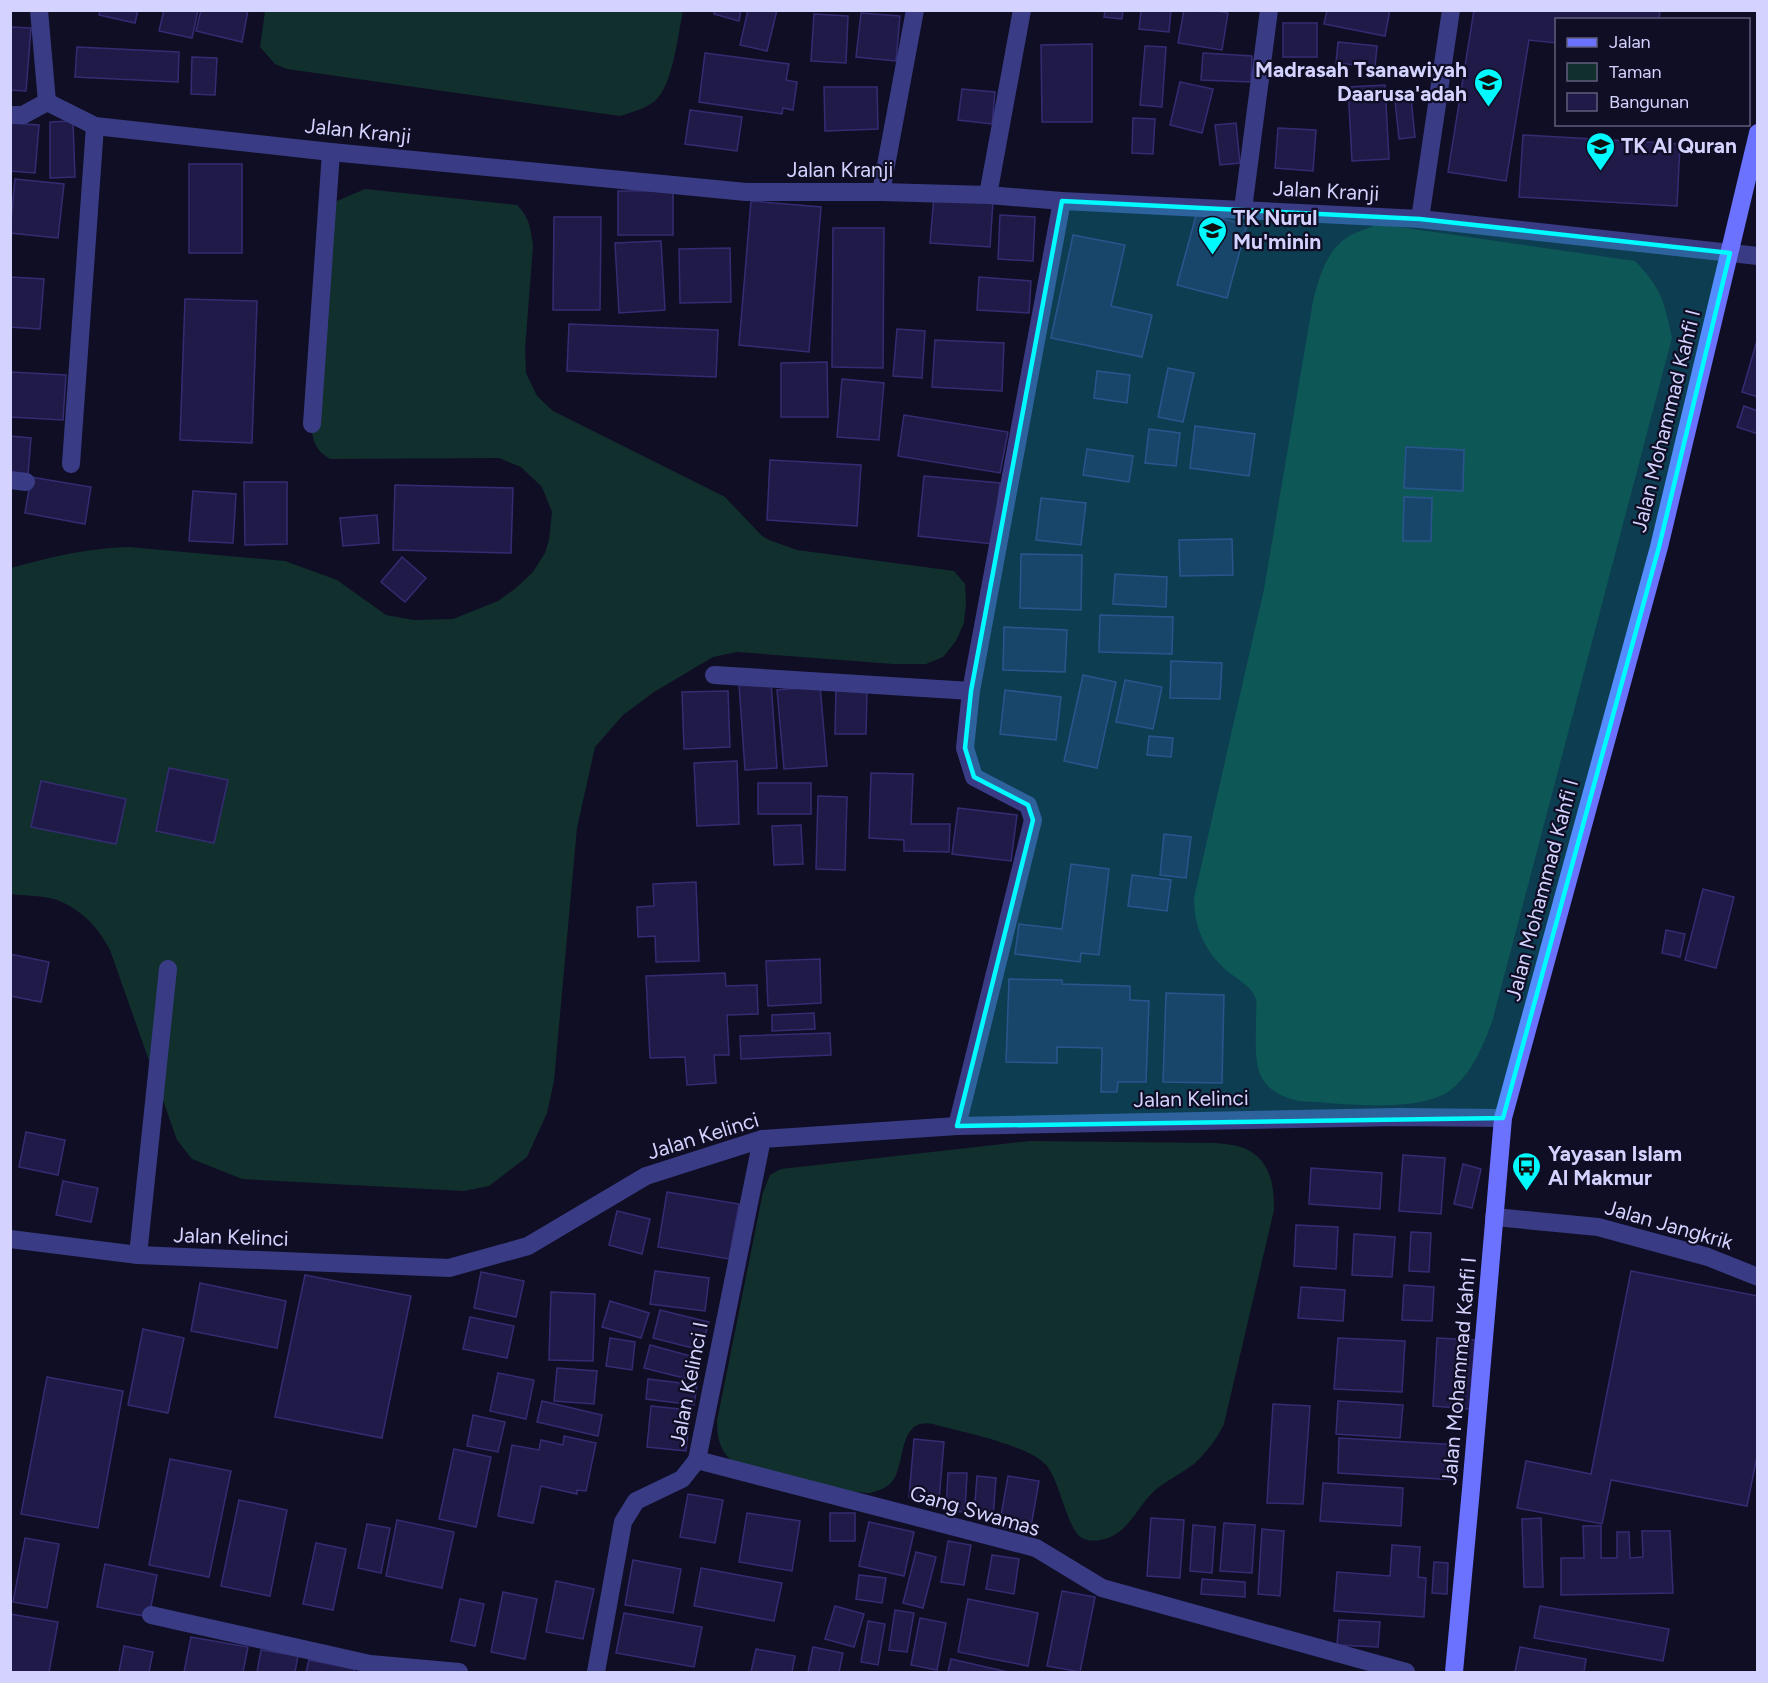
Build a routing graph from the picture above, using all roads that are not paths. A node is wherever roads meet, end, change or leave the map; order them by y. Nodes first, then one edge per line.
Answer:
1 (39, 10) edge
2 (915, 10) edge
3 (1022, 10) edge
4 (1269, 10) edge
5 (1451, 10) edge
6 (47, 102) junction
7 (10, 115) edge
8 (95, 126) junction
9 (1758, 134) edge
10 (331, 152) junction
11 (881, 192) junction
12 (988, 195) junction
13 (1062, 201) junction
14 (1243, 209) junction
15 (1420, 219) junction
16 (1730, 253) junction
17 (1758, 256) edge
18 (312, 424) dead end
19 (71, 464) dead end
20 (714, 675) dead end
21 (971, 691) junction
22 (168, 969) dead end
23 (1503, 1118) junction
24 (957, 1126) junction
25 (762, 1139) junction
26 (1494, 1217) junction
27 (10, 1239) edge
28 (138, 1256) junction
29 (1758, 1277) edge
30 (697, 1460) junction
31 (151, 1615) dead end
32 (370, 1668) edge
33 (459, 1672) edge
34 (596, 1672) edge
35 (1406, 1672) edge
36 (1454, 1672) edge

1 - 6 street
2 - 11 street
3 - 12 street
4 - 14 street
5 - 15 street
6 - 7 street
6 - 8 street, Jalan Kranji
8 - 10 street, Jalan Kranji
8 - 19 street
9 - 16 main road, Jalan Mohammad Kahfi I
10 - 11 street, Jalan Kranji
10 - 18 street
11 - 12 street, Jalan Kranji
12 - 13 street, Jalan Kranji
13 - 14 street, Jalan Kranji
13 - 21 street
14 - 15 street, Jalan Kranji
15 - 16 street, Jalan Kranji
16 - 17 street, Jalan Kranji
16 - 23 main road, Jalan Mohammad Kahfi I
20 - 21 street
21 - 24 street
22 - 28 street
23 - 24 street, Jalan Kelinci
23 - 26 main road, Jalan Mohammad Kahfi I
24 - 25 street, Jalan Kelinci
25 - 28 street, Jalan Kelinci
25 - 30 street, Jalan Kelinci I
26 - 29 street, Jalan Jangkrik
26 - 36 main road, Jalan Mohammad Kahfi I
27 - 28 street, Jalan Kelinci
30 - 34 street, Jalan Kelinci I
30 - 35 street, Gang Swamas
31 - 32 street
32 - 33 street

